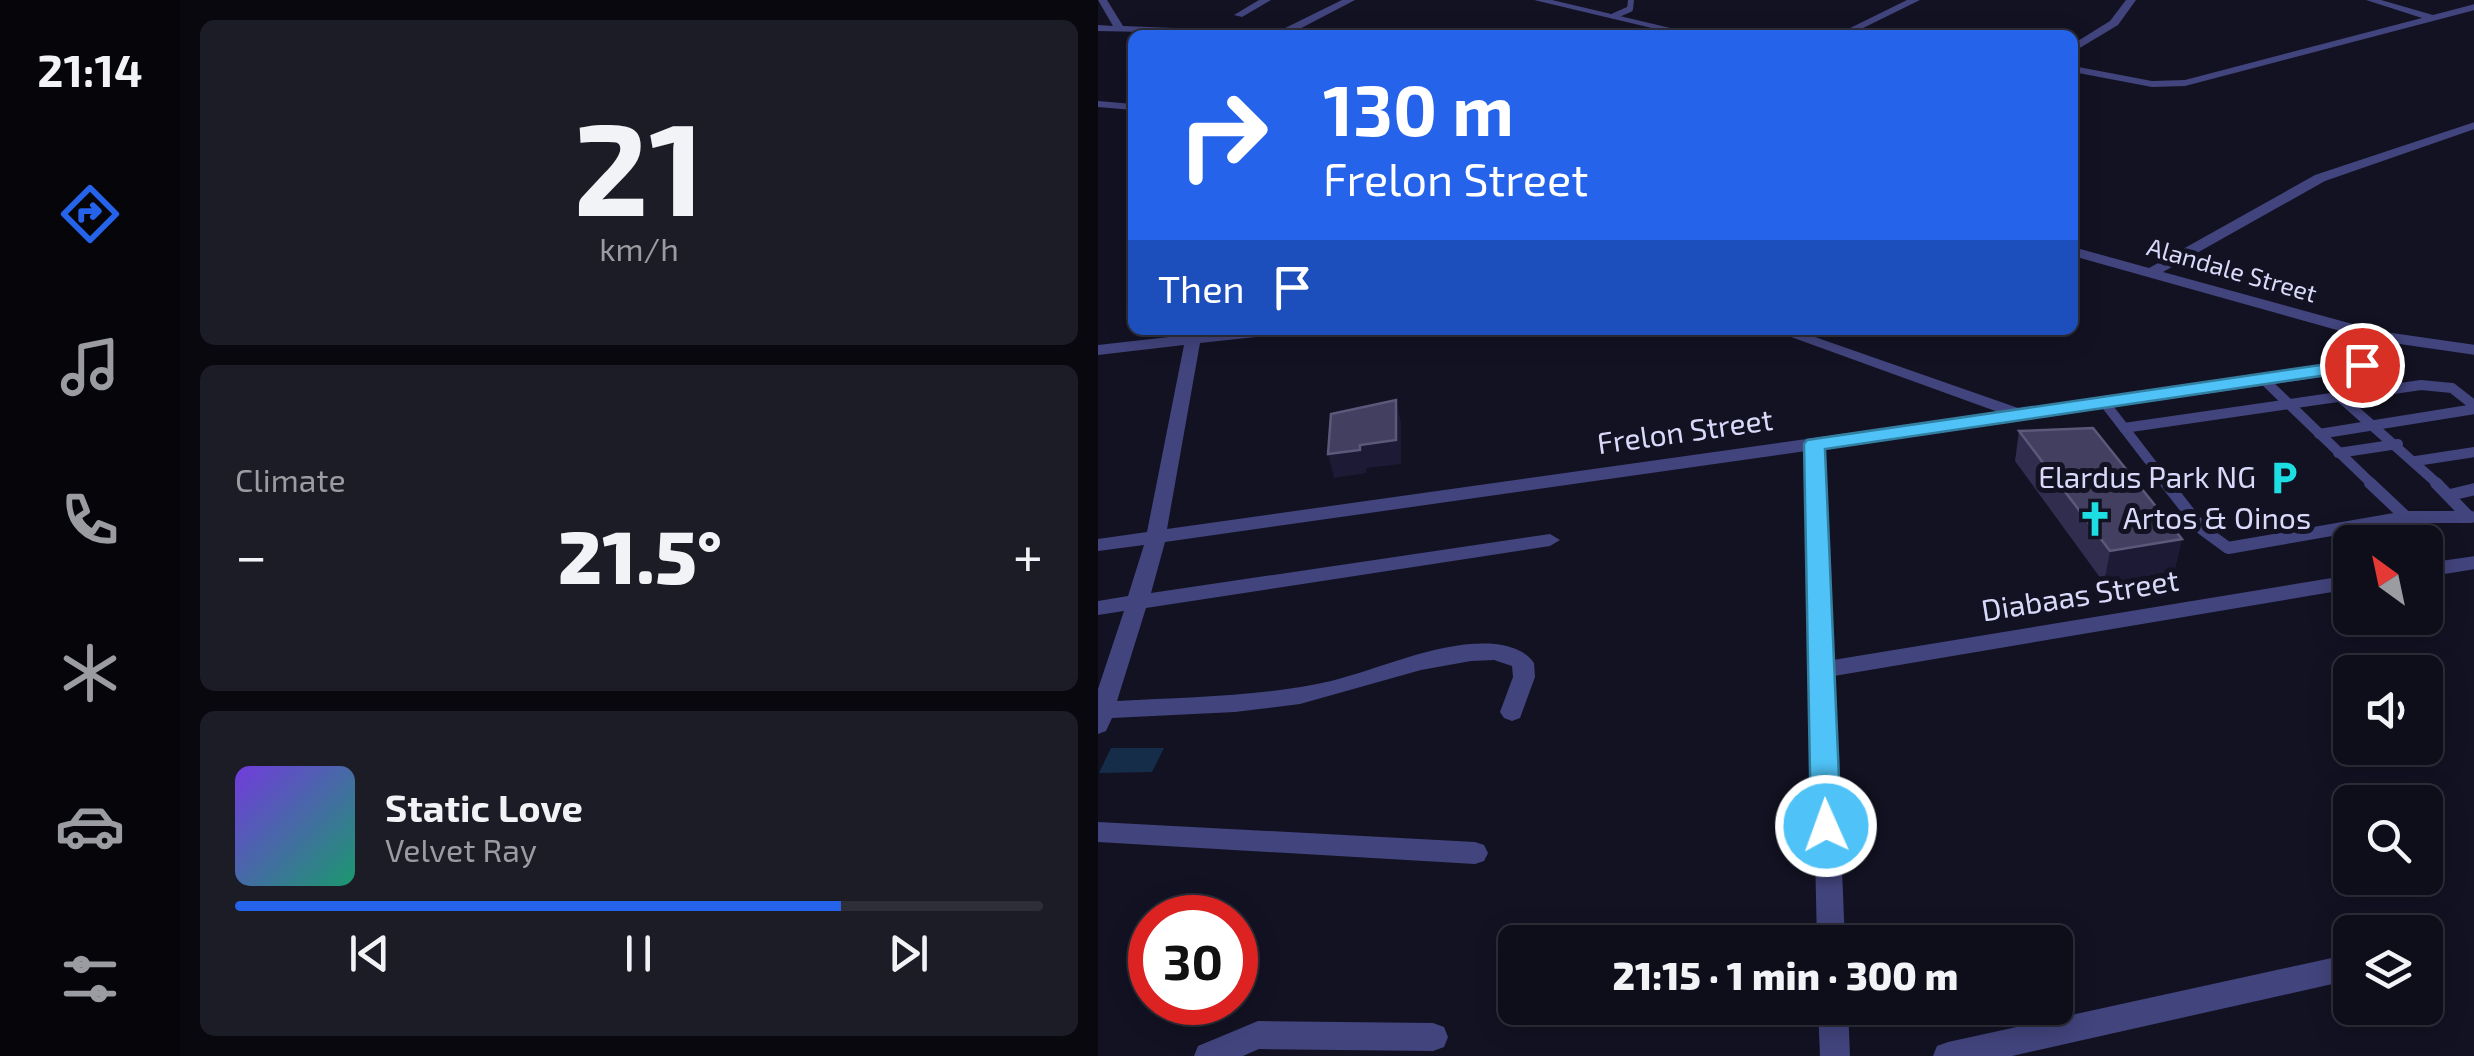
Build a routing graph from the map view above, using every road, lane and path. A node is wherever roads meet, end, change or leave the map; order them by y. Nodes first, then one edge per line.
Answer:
1 (1102, 0) edge
2 (1266, 0) edge
3 (1350, 0) edge
4 (1539, 0) edge
5 (1632, 0) edge
6 (1915, 0) edge
7 (2131, 0) edge
8 (2371, 0) edge
9 (2474, 7) edge
10 (1239, 15) dead end
11 (1614, 16) junction
12 (2434, 18) junction
13 (1098, 28) edge
14 (1119, 28) junction
15 (1165, 30) edge
16 (1291, 30) edge
17 (1674, 30) edge
18 (1851, 30) edge
19 (2078, 46) edge
20 (2078, 70) edge
21 (1098, 104) edge
22 (1128, 107) edge
23 (2474, 125) edge
24 (2078, 252) edge
25 (2150, 274) junction
26 (1229, 335) edge
27 (1794, 335) edge
28 (2377, 336) junction
29 (1193, 339) junction
30 (1098, 350) edge
31 (2474, 350) edge
32 (2264, 380) junction
33 (2340, 398) junction
34 (2104, 402) junction
35 (2290, 406) junction
36 (2474, 407) edge
37 (2018, 414) junction
38 (2376, 425) junction
39 (2124, 428) junction
40 (2319, 434) junction
41 (1815, 444) junction
42 (2398, 444) junction
43 (2474, 452) edge
44 (2338, 453) junction
45 (2416, 461) junction
46 (2474, 489) edge
47 (2450, 494) junction
48 (2406, 517) junction
49 (2471, 517) edge
50 (2365, 525) edge
51 (2333, 531) edge
52 (1155, 537) junction
53 (1550, 540) dead end
54 (1098, 545) edge
55 (2474, 562) edge
56 (2443, 567) edge
57 (2333, 585) edge
58 (1140, 602) junction
59 (1098, 608) edge
60 (1820, 670) junction
61 (1512, 712) dead end
62 (1102, 718) edge
63 (1098, 832) edge
64 (1475, 853) dead end
65 (1829, 925) edge
66 (2333, 970) edge
67 (1834, 1025) edge
68 (1432, 1037) dead end
69 (1209, 1056) edge
70 (1835, 1056) edge
71 (1948, 1056) edge

1 - 14 street
2 - 10 street
3 - 16 street
4 - 11 street
5 - 11 lane
6 - 18 street
7 - 19 street
8 - 12 street
9 - 12 street
11 - 17 street
12 - 20 street
13 - 14 street
14 - 15 street
21 - 22 street
23 - 25 street
24 - 25 street, Alandale Street
25 - 28 street, Alandale Street
26 - 29 street
27 - 37 street
28 - 31 street, Alandale Street
28 - 32 street, Frelon Street
29 - 30 street
29 - 52 street
32 - 34 street, Frelon Street
32 - 35 lane
33 - 35 lane
33 - 36 lane
33 - 38 lane
34 - 37 street, Frelon Street
34 - 39 lane
35 - 39 lane
35 - 40 lane
36 - 38 lane
37 - 41 street, Frelon Street
38 - 40 lane
38 - 42 lane
39 - 51 lane
40 - 44 lane
41 - 52 street, Frelon Street
41 - 60 street
42 - 44 lane
42 - 45 lane
43 - 45 lane
44 - 48 lane
45 - 47 lane
46 - 47 lane
47 - 49 lane
48 - 49 lane
48 - 50 lane
52 - 54 street, Frelon Street
52 - 58 street
53 - 58 street
55 - 56 street
57 - 60 street, Diabaas Street
58 - 59 street
58 - 62 street
60 - 65 street
61 - 62 street
63 - 64 street
66 - 71 street
67 - 70 street
68 - 69 street

